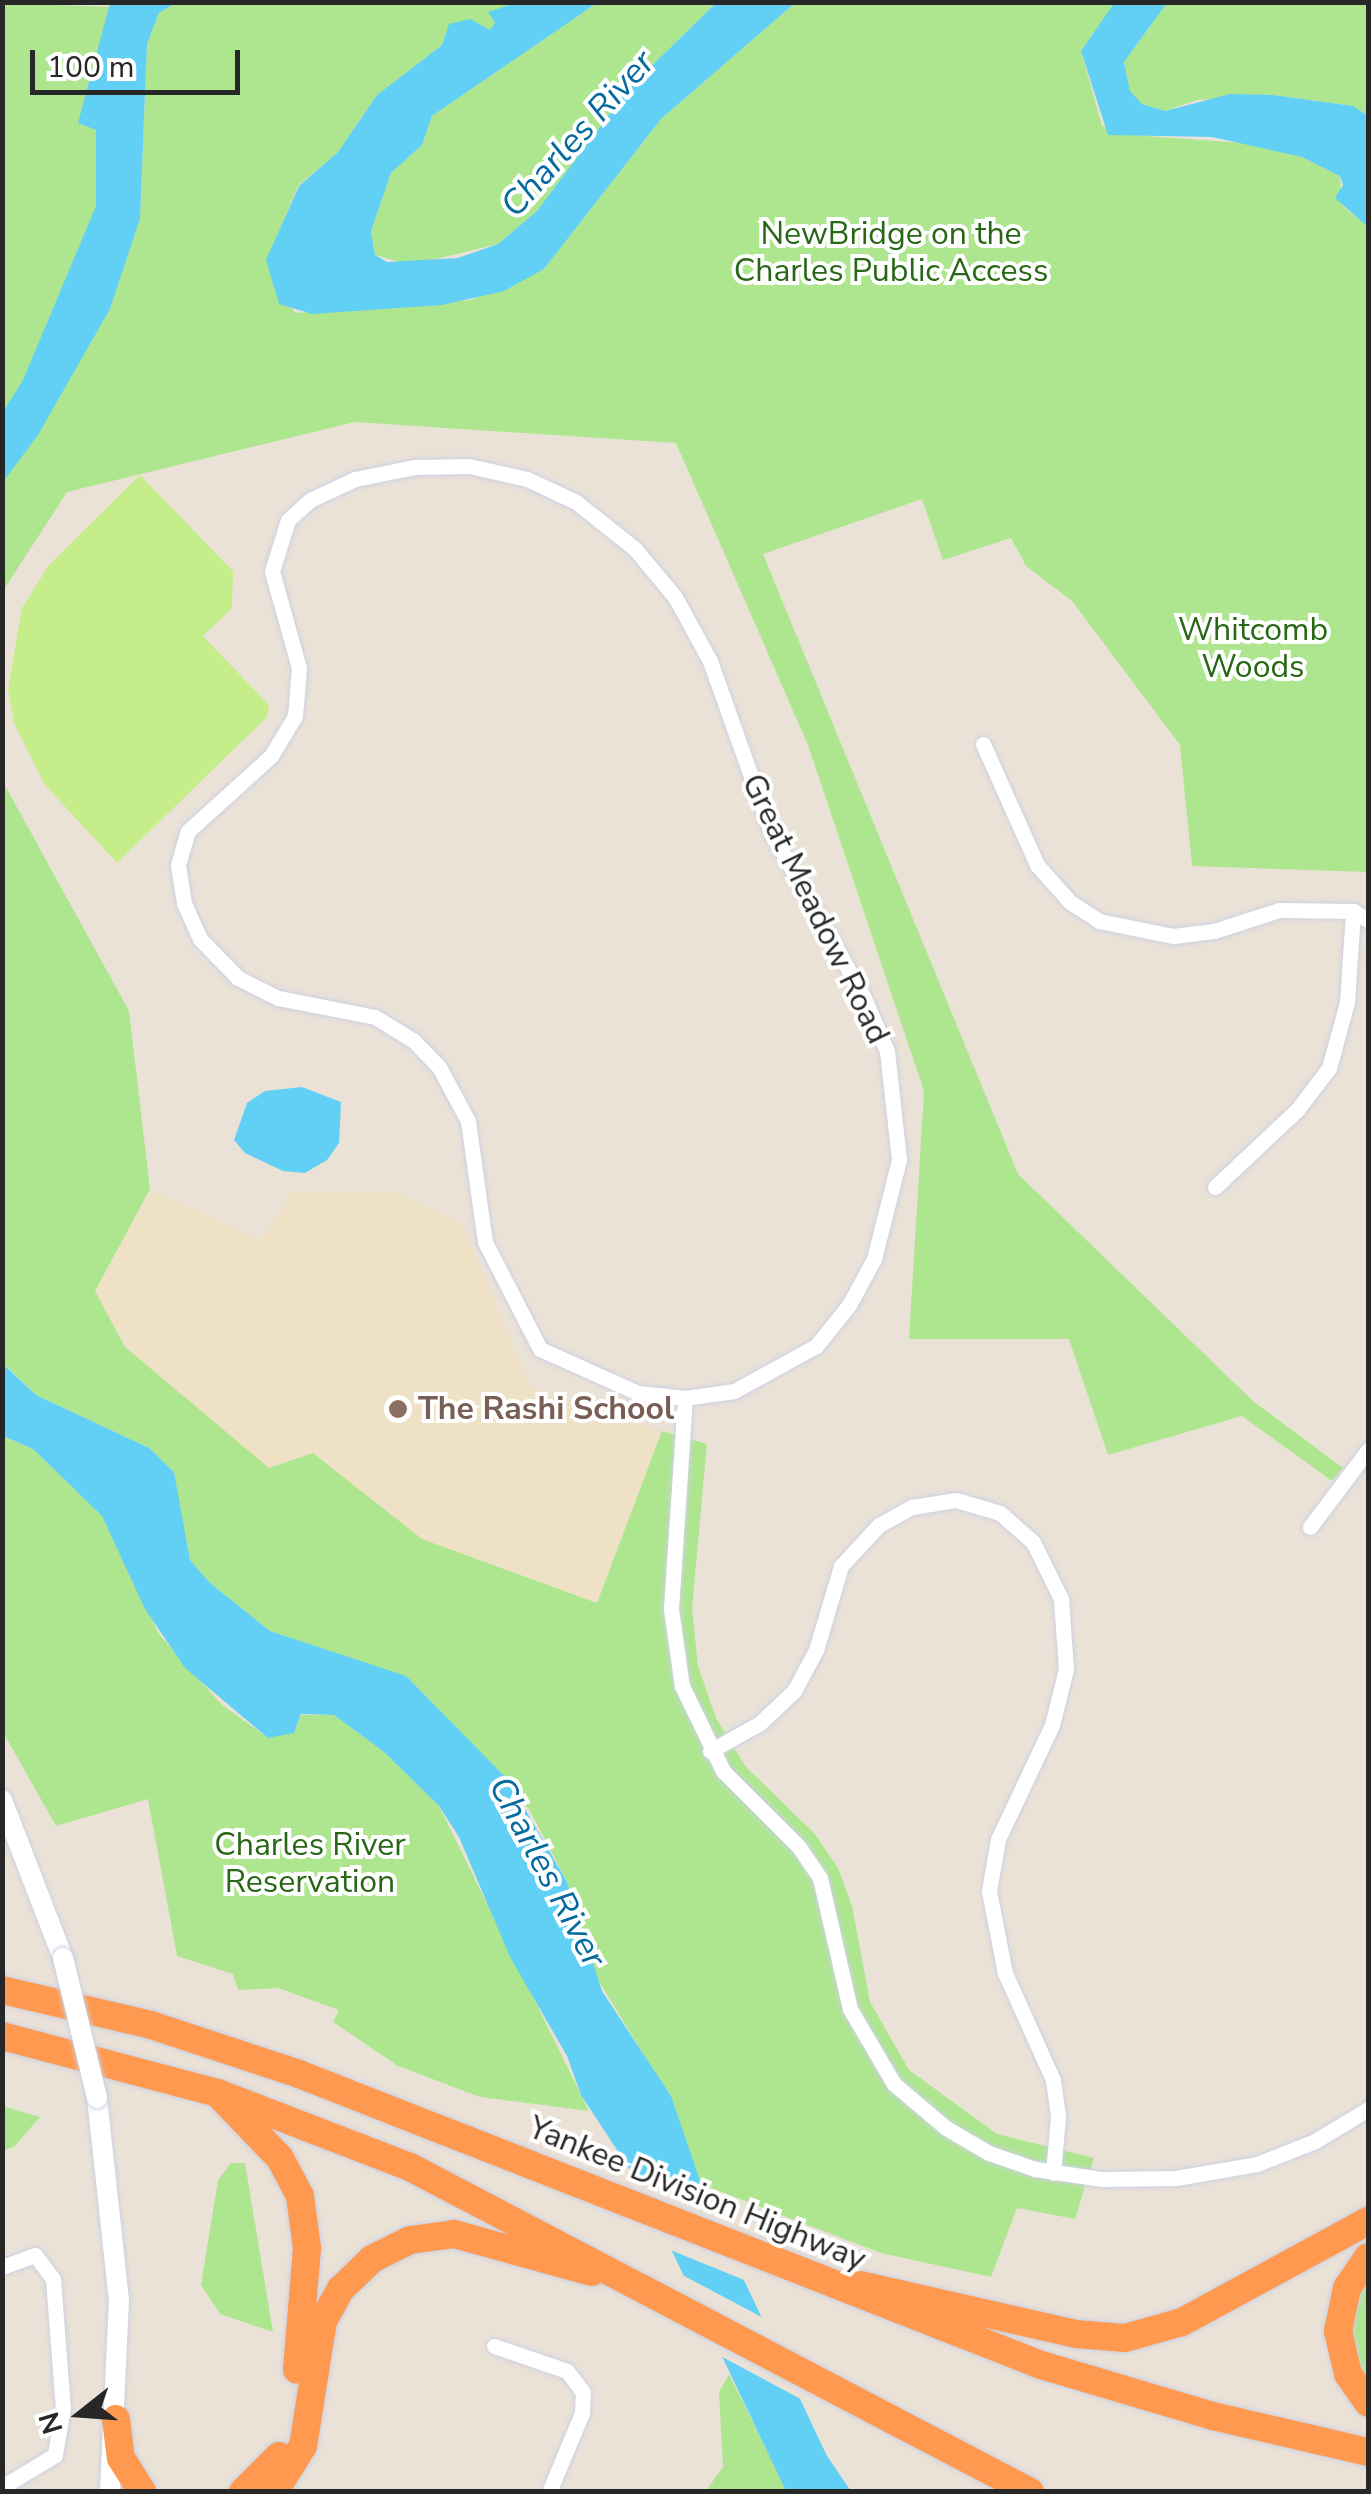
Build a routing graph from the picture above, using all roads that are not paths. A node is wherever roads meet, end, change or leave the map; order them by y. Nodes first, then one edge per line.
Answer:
1 (982, 744) dead end
2 (1368, 904) edge
3 (1353, 911) junction
4 (1368, 920) edge
5 (1215, 1187) dead end
6 (685, 1398) junction
7 (1368, 1450) edge
8 (1310, 1527) dead end
9 (710, 1751) junction
10 (2, 1800) edge
11 (2, 1990) edge
12 (2, 2036) edge
13 (218, 2093) junction
14 (1368, 2109) edge
15 (1052, 2173) junction
16 (1368, 2221) edge
17 (1368, 2256) edge
18 (2, 2267) edge
19 (814, 2278) junction
20 (642, 2286) junction
21 (494, 2346) dead end
22 (1368, 2403) edge
23 (116, 2419) junction
24 (1368, 2452) edge
25 (2, 2487) edge
26 (110, 2492) edge
27 (142, 2492) edge
28 (243, 2492) edge
29 (274, 2492) edge
30 (549, 2492) edge
31 (1030, 2492) edge

1 - 3 street
2 - 3 street
3 - 4 street
3 - 5 street
6 - 6 street, Great Meadow Road
6 - 9 street
7 - 8 street
9 - 15 street
9 - 15 street
10 - 23 main road, bridge
11 - 19 highway, Yankee Division Highway
12 - 13 highway
13 - 20 highway
13 - 28 highway
14 - 15 street
16 - 19 highway
17 - 22 highway
18 - 25 street
19 - 24 highway, Yankee Division Highway
20 - 29 highway
20 - 31 highway
21 - 30 street
23 - 26 main road
23 - 27 highway

